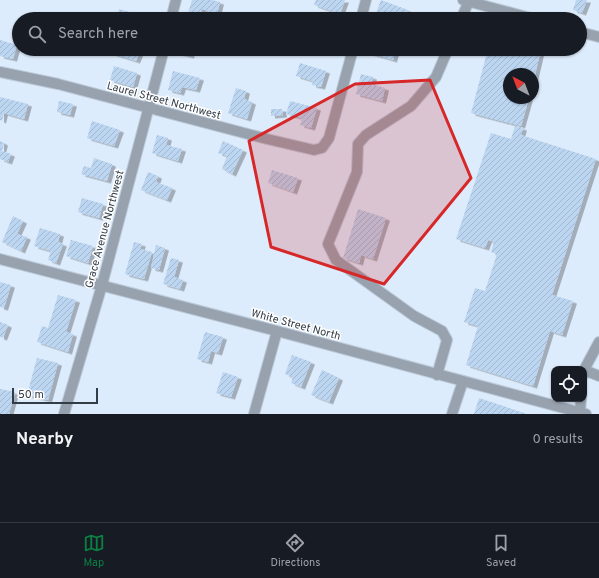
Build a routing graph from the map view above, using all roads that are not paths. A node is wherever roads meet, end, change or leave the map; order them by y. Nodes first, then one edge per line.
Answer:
1 (176, 0) edge
2 (366, 0) edge
3 (466, 1) edge
4 (498, 4) edge
5 (173, 12) edge
6 (363, 12) edge
7 (463, 12) edge
8 (517, 12) edge
9 (587, 34) edge
10 (599, 37) edge
11 (162, 56) edge
12 (351, 56) edge
13 (445, 56) edge
14 (0, 72) edge
15 (149, 108) junction
16 (0, 259) edge
17 (102, 286) junction
18 (277, 331) junction
19 (599, 342) edge
20 (586, 366) edge
21 (587, 371) edge
22 (437, 375) junction
23 (599, 376) edge
24 (462, 381) junction
25 (581, 402) edge
26 (583, 413) edge
27 (64, 414) edge
28 (254, 414) edge
29 (452, 414) edge

1 - 5 street
2 - 6 street
3 - 4 street
3 - 7 street
4 - 8 street
9 - 10 street
11 - 15 street, Grace Avenue Northwest
12 - 15 street, Laurel Street Northwest
13 - 22 street
14 - 15 street, Laurel Street Northwest
15 - 17 street, Grace Avenue Northwest
16 - 17 street, White Street North
17 - 18 street, White Street North
17 - 27 street, Grace Avenue Northwest
18 - 22 street, White Street North
18 - 28 street
19 - 20 street
21 - 23 street
22 - 24 street, White Street North
24 - 26 street, White Street North
24 - 29 street
25 - 26 street

